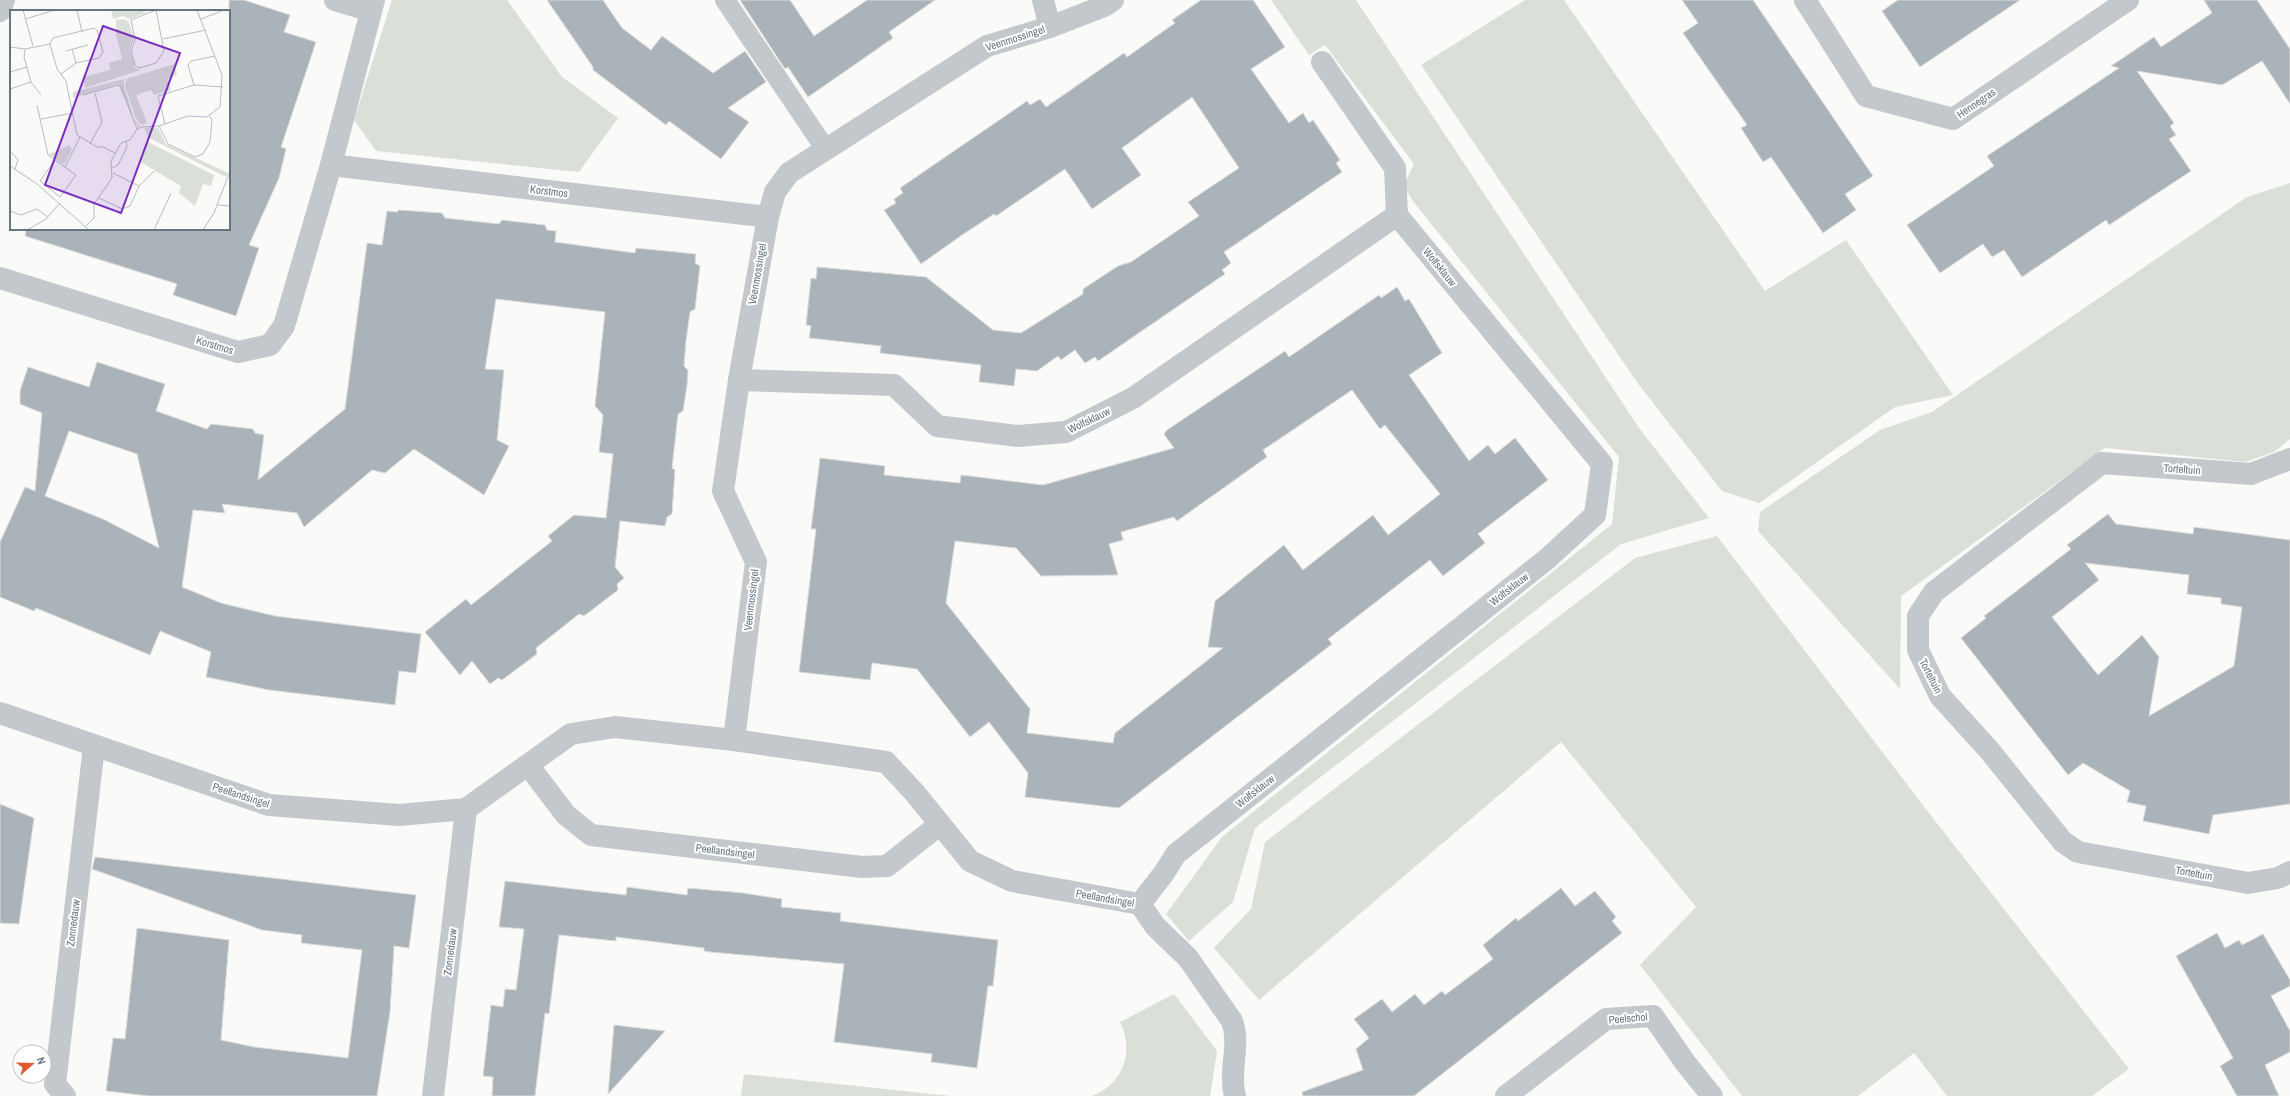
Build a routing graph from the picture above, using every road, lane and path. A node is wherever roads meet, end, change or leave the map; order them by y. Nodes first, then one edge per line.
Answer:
1 (4, 0) edge
2 (335, 0) edge
3 (725, 0) edge
4 (1043, 0) edge
5 (1113, 0) edge
6 (1805, 0) edge
7 (2128, 0) edge
8 (372, 6) edge
9 (0, 11) edge
10 (1050, 27) junction
11 (1322, 62) dead end
12 (826, 150) junction
13 (331, 165) junction
14 (1397, 215) junction
15 (768, 217) junction
16 (0, 278) edge
17 (738, 380) junction
18 (2290, 459) edge
19 (0, 713) edge
20 (734, 740) junction
21 (94, 746) junction
22 (528, 765) junction
23 (466, 809) junction
24 (939, 825) junction
25 (2290, 872) edge
26 (1140, 904) junction
27 (65, 1096) edge
28 (433, 1096) edge
29 (1235, 1096) edge
30 (1506, 1096) edge
31 (1712, 1096) edge

1 - 9 street
2 - 8 street, Korstmos
3 - 12 lane
4 - 10 street
5 - 10 street, Veenmossingel
6 - 7 street, Hennegras
8 - 13 street, Korstmos
10 - 12 street, Veenmossingel
11 - 14 street
12 - 15 street, Veenmossingel
13 - 15 street, Korstmos
13 - 16 street, Korstmos
14 - 17 street, Wolfsklauw
14 - 26 street, Wolfsklauw
15 - 17 street, Veenmossingel
17 - 20 street, Veenmossingel
18 - 25 street, Torteltuin
19 - 21 street, Peellandsingel
20 - 22 street, Peellandsingel
20 - 24 street, Peellandsingel
21 - 23 street, Peellandsingel
21 - 27 street, Zonnedauw
22 - 23 street, Peellandsingel
22 - 24 street, Peellandsingel
23 - 28 street, Zonnedauw
24 - 26 street, Peellandsingel
26 - 29 street, Peellandsingel
30 - 31 street, Peelschol

